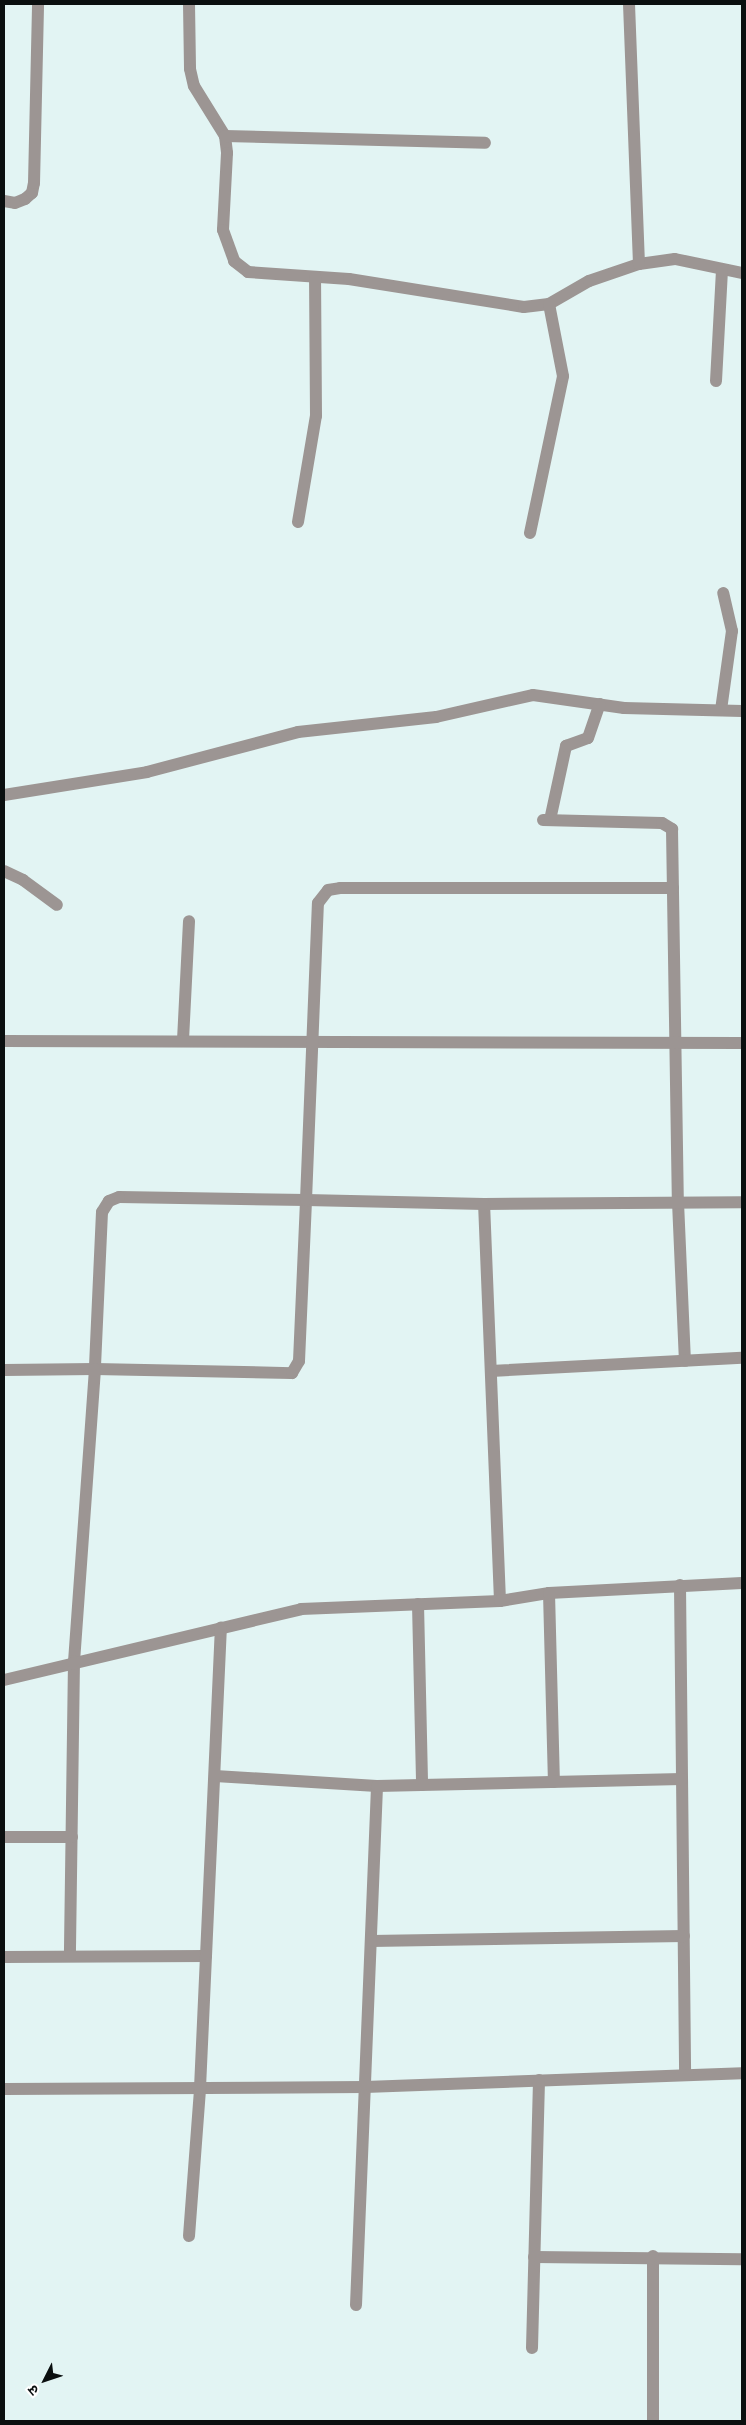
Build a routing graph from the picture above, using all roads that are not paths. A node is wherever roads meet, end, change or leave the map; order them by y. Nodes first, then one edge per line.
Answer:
1 (38, 4) edge
2 (189, 4) edge
3 (629, 4) edge
4 (225, 136) junction
5 (484, 143) dead end
6 (4, 201) edge
7 (639, 264) junction
8 (722, 270) junction
9 (742, 273) edge
10 (315, 277) junction
11 (549, 304) junction
12 (716, 381) dead end
13 (298, 522) dead end
14 (530, 533) dead end
15 (723, 593) dead end
16 (737, 631) edge
17 (600, 704) junction
18 (721, 710) junction
19 (742, 711) edge
20 (4, 795) edge
21 (4, 871) edge
22 (673, 888) junction
23 (57, 905) dead end
24 (189, 921) dead end
25 (184, 1040) junction
26 (4, 1041) edge
27 (312, 1041) junction
28 (675, 1042) junction
29 (742, 1043) edge
30 (306, 1200) junction
31 (678, 1202) junction
32 (742, 1202) edge
33 (484, 1204) junction
34 (742, 1358) edge
35 (685, 1361) junction
36 (95, 1369) junction
37 (4, 1370) edge
38 (490, 1371) junction
39 (742, 1583) edge
40 (680, 1585) junction
41 (550, 1593) junction
42 (500, 1601) junction
43 (418, 1604) junction
44 (221, 1627) junction
45 (74, 1661) junction
46 (4, 1680) edge
47 (215, 1776) junction
48 (682, 1779) junction
49 (554, 1782) junction
50 (422, 1785) junction
51 (377, 1786) junction
52 (4, 1836) edge
53 (72, 1836) junction
54 (684, 1936) junction
55 (371, 1941) junction
56 (70, 1955) junction
57 (206, 1956) junction
58 (4, 1957) edge
59 (742, 2072) edge
60 (686, 2075) junction
61 (539, 2080) junction
62 (365, 2087) junction
63 (4, 2088) edge
64 (200, 2088) junction
65 (189, 2236) dead end
66 (653, 2256) junction
67 (534, 2257) junction
68 (742, 2258) edge
69 (356, 2305) dead end
70 (532, 2348) dead end
71 (653, 2421) edge

1 - 6 street
2 - 4 street
3 - 7 street
4 - 5 street
4 - 10 street
7 - 8 street
7 - 11 street
8 - 9 street
8 - 12 street
10 - 11 street
10 - 13 street
11 - 14 street
15 - 16 street
16 - 18 street
17 - 18 street
17 - 20 street
17 - 22 street
18 - 19 street
21 - 23 street
22 - 27 street
22 - 28 street
24 - 25 street
25 - 26 street
25 - 27 street
27 - 28 street
27 - 30 street
28 - 29 street
28 - 31 street
30 - 33 street
30 - 36 street
30 - 36 street
31 - 32 street
31 - 33 street
31 - 35 street
33 - 38 street
34 - 35 street
35 - 38 street
36 - 37 street
36 - 45 street
38 - 42 street
39 - 40 street
40 - 41 street
40 - 48 street
41 - 42 street
41 - 49 street
42 - 43 street
43 - 44 street
43 - 50 street
44 - 45 street
44 - 47 street
45 - 46 street
45 - 53 street
47 - 51 street
47 - 57 street
48 - 49 street
48 - 54 street
49 - 50 street
50 - 51 street
51 - 55 street
52 - 53 street
53 - 56 street
54 - 55 street
54 - 60 street
55 - 62 street
56 - 57 street
56 - 58 street
57 - 64 street
59 - 60 street
60 - 61 street
61 - 62 street
61 - 67 street
62 - 64 street
62 - 69 street
63 - 64 street
64 - 65 street
66 - 67 street
66 - 68 street
66 - 71 street
67 - 70 street

